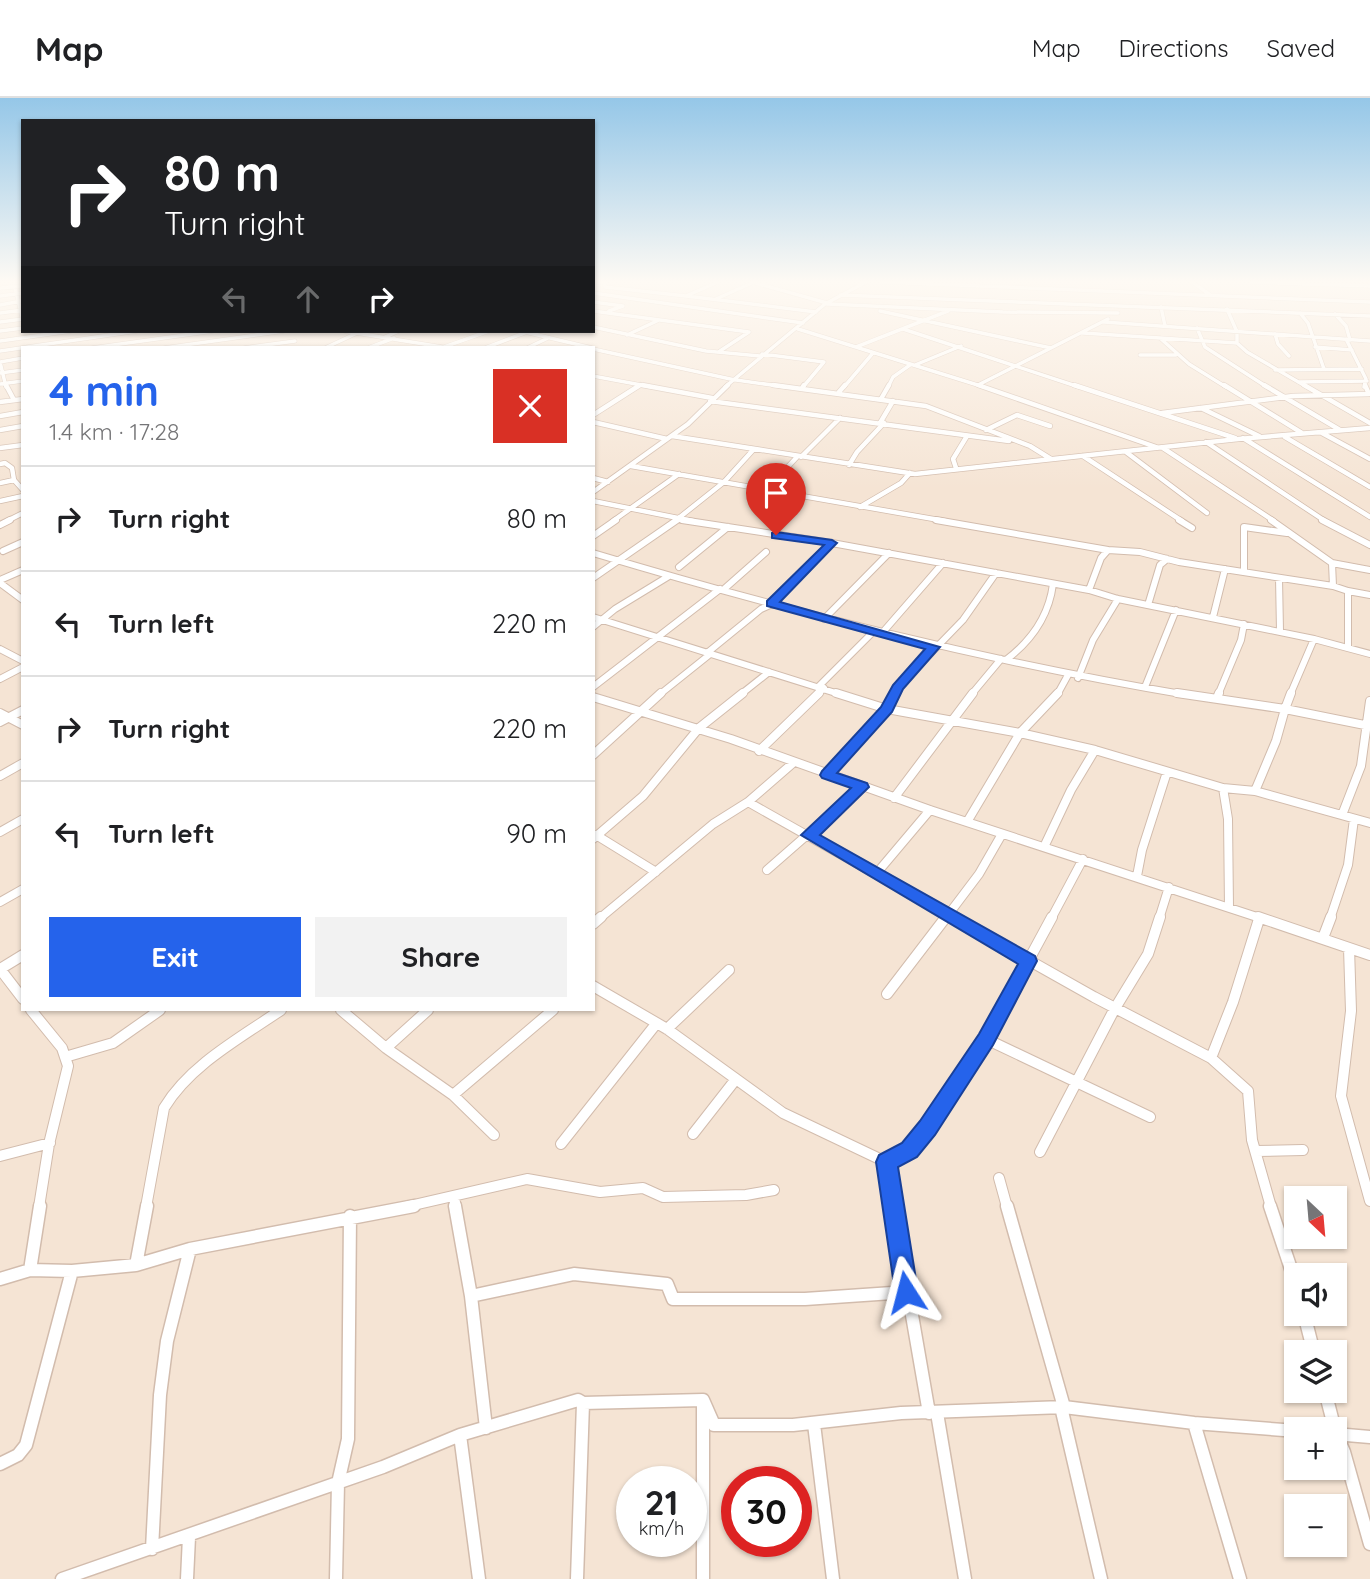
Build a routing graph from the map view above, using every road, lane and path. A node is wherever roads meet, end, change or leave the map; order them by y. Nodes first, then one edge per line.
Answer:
1 (607, 351) edge
2 (715, 351) edge
3 (767, 351) edge
4 (868, 351) edge
5 (948, 351) edge
6 (972, 351) edge
7 (1045, 351) edge
8 (1172, 351) edge
9 (1211, 351) edge
10 (1246, 351) edge
11 (1285, 351) edge
12 (1317, 351) edge
13 (1353, 351) edge
14 (720, 352) joint
15 (873, 353) junction
16 (761, 355) junction
17 (1140, 355) dead end
18 (1176, 355) junction
19 (1289, 356) dead end
20 (21, 358) edge
21 (0, 362) edge
22 (912, 365) junction
23 (1016, 365) junction
24 (1324, 369) junction
25 (1362, 369) junction
26 (21, 370) edge
27 (1275, 370) junction
28 (1, 373) edge
29 (595, 376) edge
30 (735, 380) junction
31 (21, 381) edge
32 (1367, 381) junction
33 (1298, 382) junction
34 (3, 384) edge
35 (980, 384) junction
36 (639, 385) junction
37 (802, 388) junction
38 (839, 392) junction
39 (1319, 395) junction
40 (1369, 395) edge
41 (1282, 397) junction
42 (21, 399) edge
43 (711, 399) junction
44 (881, 399) junction
45 (14, 400) junction
46 (893, 401) junction
47 (0, 402) edge
48 (1249, 402) junction
49 (1201, 408) junction
50 (21, 412) edge
51 (1160, 413) junction
52 (595, 414) edge
53 (0, 415) edge
54 (840, 418) junction
55 (595, 422) edge
56 (882, 423) junction
57 (1370, 425) edge
58 (21, 426) edge
59 (1050, 426) dead end
60 (1359, 429) junction
61 (0, 430) edge
62 (986, 430) junction
63 (1340, 430) junction
64 (1322, 433) junction
65 (1370, 434) edge
66 (1304, 435) junction
67 (967, 436) junction
68 (1283, 436) junction
69 (669, 437) junction
70 (1262, 437) junction
71 (1240, 438) junction
72 (1015, 441) junction
73 (1206, 442) junction
74 (21, 446) edge
75 (1161, 448) junction
76 (754, 449) junction
77 (0, 451) edge
78 (1126, 452) junction
79 (1083, 456) junction
80 (799, 457) junction
81 (1051, 459) junction
82 (1370, 459) edge
83 (2, 464) edge
84 (849, 465) junction
85 (631, 466) junction
86 (956, 468) junction
87 (910, 473) junction
88 (680, 474) junction
89 (595, 479) edge
90 (14, 480) junction
91 (607, 482) junction
92 (724, 482) junction
93 (0, 483) edge
94 (21, 487) edge
95 (1370, 487) edge
96 (766, 490) junction
97 (595, 491) edge
98 (21, 496) edge
99 (0, 501) edge
100 (595, 501) edge
101 (860, 507) junction
102 (632, 509) junction
103 (1207, 513) dead end
104 (21, 514) edge
105 (1370, 516) edge
106 (678, 519) junction
107 (0, 525) edge
108 (728, 527) junction
109 (1192, 528) dead end
110 (1293, 534) junction
111 (595, 535) edge
112 (21, 543) edge
113 (832, 543) junction
114 (1370, 545) edge
115 (1108, 550) junction
116 (3, 551) dead end
117 (766, 552) dead end
118 (889, 553) junction
119 (595, 554) edge
120 (1167, 559) junction
121 (618, 561) junction
122 (943, 563) junction
123 (1332, 563) junction
124 (679, 567) dead end
125 (1225, 569) junction
126 (1370, 570) edge
127 (21, 571) edge
128 (1244, 572) junction
129 (996, 573) junction
130 (669, 576) junction
131 (595, 577) edge
132 (1279, 578) junction
133 (0, 583) edge
134 (1053, 584) junction
135 (1333, 586) junction
136 (722, 590) junction
137 (1089, 590) junction
138 (1348, 591) junction
139 (1370, 595) edge
140 (21, 599) edge
141 (1118, 599) junction
142 (772, 604) junction
143 (1148, 605) junction
144 (1176, 610) junction
145 (1213, 617) junction
146 (595, 618) edge
147 (824, 619) junction
148 (603, 620) junction
149 (1244, 624) junction
150 (595, 626) edge
151 (1280, 631) junction
152 (873, 632) junction
153 (883, 632) junction
154 (656, 638) junction
155 (1314, 639) junction
156 (934, 647) junction
157 (1348, 648) junction
158 (0, 649) edge
159 (708, 654) junction
160 (1370, 654) edge
161 (21, 660) edge
162 (1004, 660) junction
163 (21, 668) edge
164 (769, 672) junction
165 (1068, 675) junction
166 (0, 678) edge
167 (1078, 678) junction
168 (595, 685) edge
169 (822, 687) junction
170 (1145, 687) junction
171 (595, 698) edge
172 (1217, 698) junction
173 (1370, 701) edge
174 (887, 709) junction
175 (1285, 709) junction
176 (21, 711) edge
177 (639, 711) junction
178 (0, 713) edge
179 (9, 717) junction
180 (953, 720) junction
181 (0, 722) edge
182 (21, 724) edge
183 (1367, 725) edge
184 (699, 728) junction
185 (1020, 733) junction
186 (1095, 750) junction
187 (759, 751) junction
188 (595, 753) edge
189 (793, 763) junction
190 (21, 764) edge
191 (1167, 772) junction
192 (828, 775) junction
193 (0, 776) edge
194 (862, 787) junction
195 (1223, 788) junction
196 (1255, 791) junction
197 (894, 798) junction
198 (748, 802) junction
199 (930, 810) junction
200 (1342, 815) junction
201 (1354, 819) junction
202 (21, 820) edge
203 (967, 822) junction
204 (1370, 823) edge
205 (0, 832) edge
206 (1002, 834) junction
207 (809, 835) junction
208 (595, 836) edge
209 (1044, 847) junction
210 (1083, 859) junction
211 (768, 870) dead end
212 (656, 872) junction
213 (876, 874) junction
214 (1138, 876) junction
215 (1169, 887) junction
216 (21, 890) edge
217 (0, 902) edge
218 (1229, 907) junction
219 (949, 914) junction
220 (1259, 919) junction
221 (595, 922) edge
222 (1323, 938) junction
223 (1349, 948) junction
224 (1370, 955) edge
225 (21, 956) edge
226 (1028, 961) junction
227 (0, 969) edge
228 (729, 970) dead end
229 (595, 987) edge
230 (887, 994) dead end
231 (21, 996) edge
232 (1114, 1010) junction
233 (159, 1011) edge
234 (280, 1011) edge
235 (342, 1011) edge
236 (427, 1011) edge
237 (552, 1011) edge
238 (38, 1012) edge
239 (656, 1024) junction
240 (667, 1029) junction
241 (986, 1039) junction
242 (386, 1048) junction
243 (65, 1057) junction
244 (1211, 1058) junction
245 (736, 1079) junction
246 (1078, 1082) junction
247 (453, 1095) junction
248 (1150, 1118) dead end
249 (693, 1134) dead end
250 (494, 1135) dead end
251 (50, 1143) junction
252 (561, 1144) dead end
253 (1303, 1150) dead end
254 (1256, 1151) junction
255 (1040, 1152) dead end
256 (0, 1156) edge
257 (886, 1162) junction
258 (999, 1178) dead end
259 (774, 1190) dead end
260 (454, 1198) junction
261 (1370, 1201) edge
262 (350, 1216) junction
263 (190, 1250) junction
264 (1290, 1263) edge
265 (136, 1265) junction
266 (30, 1270) junction
267 (72, 1270) junction
268 (0, 1279) edge
269 (906, 1292) junction
270 (471, 1296) junction
271 (703, 1400) junction
272 (583, 1403) junction
273 (1062, 1407) junction
274 (933, 1413) junction
275 (1194, 1423) junction
276 (814, 1424) junction
277 (486, 1428) junction
278 (1284, 1430) edge
279 (1347, 1434) edge
280 (460, 1436) junction
281 (1370, 1437) edge
282 (1347, 1463) edge
283 (0, 1464) edge
284 (338, 1483) junction
285 (189, 1537) junction
286 (1370, 1544) edge
287 (152, 1549) junction
288 (62, 1579) edge
289 (187, 1579) edge
290 (336, 1579) edge
291 (479, 1579) edge
292 (577, 1579) edge
293 (703, 1579) edge
294 (833, 1579) edge
295 (965, 1579) edge
296 (1101, 1579) edge
297 (1240, 1579) edge

1 - 30 street
2 - 14 street
3 - 16 street
4 - 15 street
5 - 22 street
6 - 23 street
7 - 23 street
8 - 18 street
9 - 41 street
10 - 27 street
11 - 19 street
12 - 24 street
13 - 25 street
14 - 16 street
15 - 22 street
15 - 38 street
16 - 30 street
16 - 37 street
17 - 18 street
18 - 48 street
20 - 21 street
21 - 28 street
22 - 35 street
22 - 44 street
23 - 35 street
23 - 51 street
24 - 25 street
24 - 27 street
25 - 32 street
26 - 28 street
27 - 33 street
28 - 34 street
29 - 36 street
30 - 37 street
30 - 43 street
31 - 34 street
32 - 33 street
32 - 40 street
33 - 39 street
34 - 45 street
35 - 75 street
36 - 43 street
36 - 52 street
37 - 38 street
38 - 44 street
39 - 40 street
39 - 41 street
39 - 57 street
41 - 48 street
41 - 63 street
42 - 45 street
43 - 54 street
43 - 69 street
44 - 46 street
45 - 47 street
46 - 56 street
46 - 62 street
48 - 49 street
48 - 66 street
49 - 51 street
49 - 70 street
50 - 53 street
51 - 71 street
54 - 56 street
54 - 80 street
55 - 69 street
56 - 67 street
56 - 84 street
57 - 60 street
58 - 61 street
59 - 62 street
60 - 63 street
60 - 65 street
62 - 72 street
63 - 64 street
64 - 66 street
64 - 82 street
66 - 68 street
67 - 72 street
67 - 86 street
68 - 70 street
68 - 95 street
69 - 76 street
69 - 85 street
70 - 71 street
71 - 73 street
71 - 105 street
72 - 81 street
73 - 75 street
73 - 114 street
74 - 77 street
75 - 78 street
75 - 110 street
76 - 80 street
76 - 92 street
77 - 83 street
78 - 79 street
78 - 103 street
79 - 81 street
79 - 109 street
80 - 84 street
80 - 96 street
81 - 86 street
83 - 90 street
84 - 87 street
85 - 88 street
85 - 91 street
86 - 87 street
87 - 101 street
88 - 92 street
88 - 102 street
89 - 91 street
90 - 93 street
90 - 94 street
91 - 97 street
92 - 96 street
92 - 106 street
96 - 101 street
98 - 99 street
100 - 102 street
101 - 115 street
102 - 106 street
102 - 111 street
104 - 107 street
106 - 108 street
106 - 121 street
108 - 113 street
108 - 124 street
110 - 123 street
110 - 128 street
112 - 116 street
113 - 118 street
113 - 142 street
115 - 120 street
115 - 137 street
117 - 136 street
118 - 122 street
118 - 147 street
119 - 121 street
120 - 125 street
120 - 143 street
121 - 130 street
121 - 131 street
122 - 129 street
122 - 153 street
123 - 126 street
123 - 135 street
125 - 128 street
125 - 145 street
127 - 133 street
128 - 132 street
129 - 134 street
129 - 156 street
130 - 136 street
130 - 148 street
132 - 135 street
132 - 151 street
133 - 140 street
134 - 137 street
134 - 162 street
135 - 138 street
136 - 142 street
136 - 154 street
137 - 141 street
138 - 139 street
138 - 157 street
141 - 143 street
141 - 167 street
142 - 147 street
142 - 159 street
143 - 144 street
144 - 145 street
144 - 170 street
145 - 149 street
146 - 148 street
147 - 152 street
148 - 150 street
148 - 154 street
149 - 151 street
149 - 172 street
151 - 155 street
152 - 153 street
152 - 169 street
153 - 156 street
154 - 159 street
154 - 168 street
155 - 157 street
155 - 175 street
156 - 162 street
156 - 174 street
157 - 160 street
158 - 161 street
159 - 164 street
159 - 177 street
162 - 165 street
162 - 180 street
163 - 166 street
164 - 169 street
164 - 184 street
165 - 167 street
165 - 185 street
167 - 170 street
169 - 174 street
169 - 187 street
170 - 172 street
171 - 177 street
172 - 175 street
173 - 183 street
174 - 180 street
174 - 192 street
175 - 183 street
175 - 196 street
176 - 179 street
177 - 184 street
177 - 188 street
178 - 179 street
179 - 181 street
179 - 182 street
180 - 185 street
180 - 197 street
183 - 200 street
184 - 187 street
184 - 208 street
185 - 186 street
185 - 203 street
186 - 191 street
186 - 209 street
187 - 189 street
189 - 192 street
189 - 198 street
190 - 193 street
191 - 195 street
191 - 214 street
192 - 194 street
194 - 197 street
194 - 207 street
195 - 196 street
195 - 218 street
196 - 200 street
197 - 199 street
198 - 207 street
198 - 212 street
199 - 203 street
199 - 213 street
200 - 201 street
201 - 204 street
201 - 222 street
202 - 205 street
203 - 206 street
206 - 209 street
206 - 219 street
207 - 211 street
207 - 213 street
208 - 212 street
209 - 210 street
210 - 214 street
210 - 226 street
212 - 221 street
213 - 219 street
214 - 215 street
215 - 218 street
215 - 232 street
216 - 217 street
218 - 220 street
219 - 226 street
219 - 230 street
220 - 222 street
220 - 244 street
222 - 223 street
223 - 224 street
223 - 261 street
225 - 227 street
226 - 232 street
226 - 241 street
227 - 231 street
228 - 240 street
229 - 239 street
232 - 244 street
232 - 246 street
233 - 243 street
234 - 265 street
235 - 242 street
236 - 242 street
237 - 247 street
238 - 243 street
239 - 240 street
239 - 252 street
240 - 245 street
241 - 246 street
241 - 257 street
242 - 247 street
243 - 251 street
244 - 254 street
245 - 249 street
245 - 257 street
246 - 248 street
246 - 255 street
247 - 250 street
251 - 256 street
251 - 266 street
253 - 254 street
254 - 264 street
257 - 269 street
258 - 273 street
259 - 260 street
260 - 262 street
260 - 270 street
262 - 263 street
262 - 284 street
263 - 265 street
263 - 287 street
265 - 267 street
266 - 267 street
266 - 268 street
267 - 283 street
269 - 270 street
269 - 274 street
270 - 277 street
271 - 272 street
271 - 276 street
271 - 293 street
272 - 277 street
272 - 292 street
273 - 274 street
273 - 275 street
273 - 296 street
274 - 276 street
274 - 295 street
275 - 278 street
275 - 297 street
276 - 294 street
277 - 280 street
279 - 281 street
280 - 284 street
280 - 291 street
282 - 286 street
284 - 285 street
284 - 290 street
285 - 287 street
285 - 289 street
287 - 288 street

